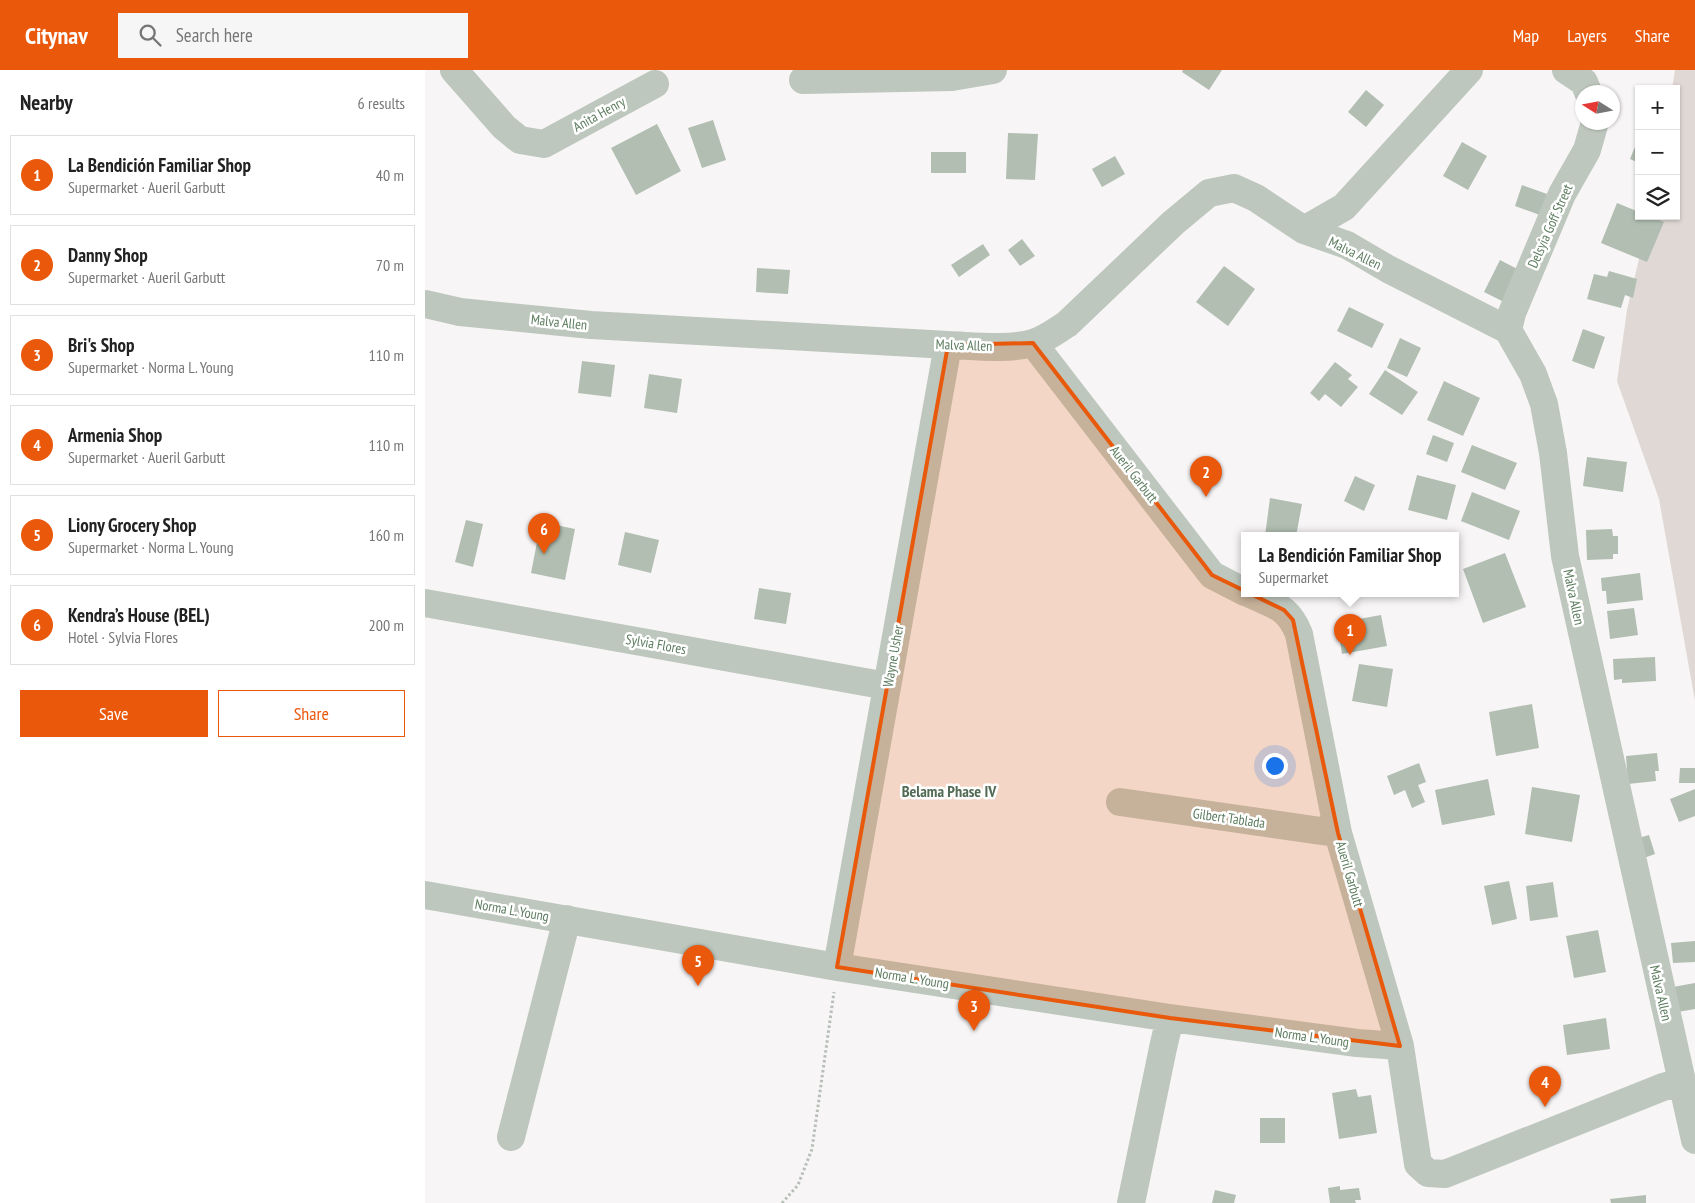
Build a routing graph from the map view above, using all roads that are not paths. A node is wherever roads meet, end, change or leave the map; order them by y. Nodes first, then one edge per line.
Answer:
1 (454, 70) edge
2 (993, 70) edge
3 (1469, 70) edge
4 (1565, 70) edge
5 (803, 80) dead end
6 (655, 84) dead end
7 (1585, 85) edge
8 (1593, 130) edge
9 (1304, 230) junction
10 (425, 304) edge
11 (1508, 330) junction
12 (1033, 343) junction
13 (948, 345) junction
14 (1241, 590) edge
15 (1256, 597) edge
16 (425, 603) edge
17 (887, 686) junction
18 (1120, 802) dead end
19 (1338, 832) junction
20 (425, 895) edge
21 (567, 919) junction
22 (837, 966) junction
23 (1170, 1018) junction
24 (1400, 1046) junction
25 (1681, 1082) junction
26 (511, 1137) dead end
27 (1695, 1140) edge
28 (1131, 1203) edge

1 - 6 street, Anita Henry
2 - 5 street
3 - 9 street
4 - 7 street
8 - 11 street, Delsyia Goff Street
9 - 11 street, Malva Allen
9 - 12 street, Malva Allen
10 - 13 street, Malva Allen
11 - 25 street, Malva Allen
12 - 13 street, Malva Allen
12 - 14 street, Aueril Garbutt
13 - 17 street, Wayne Usher
15 - 19 street, Aueril Garbutt
16 - 17 street, Sylvia Flores
17 - 22 street, Wayne Usher
18 - 19 street, Gilbert Tablada
19 - 24 street, Aueril Garbutt
20 - 21 street, Norma L. Young
21 - 22 street, Norma L. Young
21 - 26 street
22 - 23 street, Norma L. Young
23 - 24 street, Norma L. Young
23 - 28 street
24 - 25 street, Aueril Garbutt
25 - 27 street, Malva Allen

